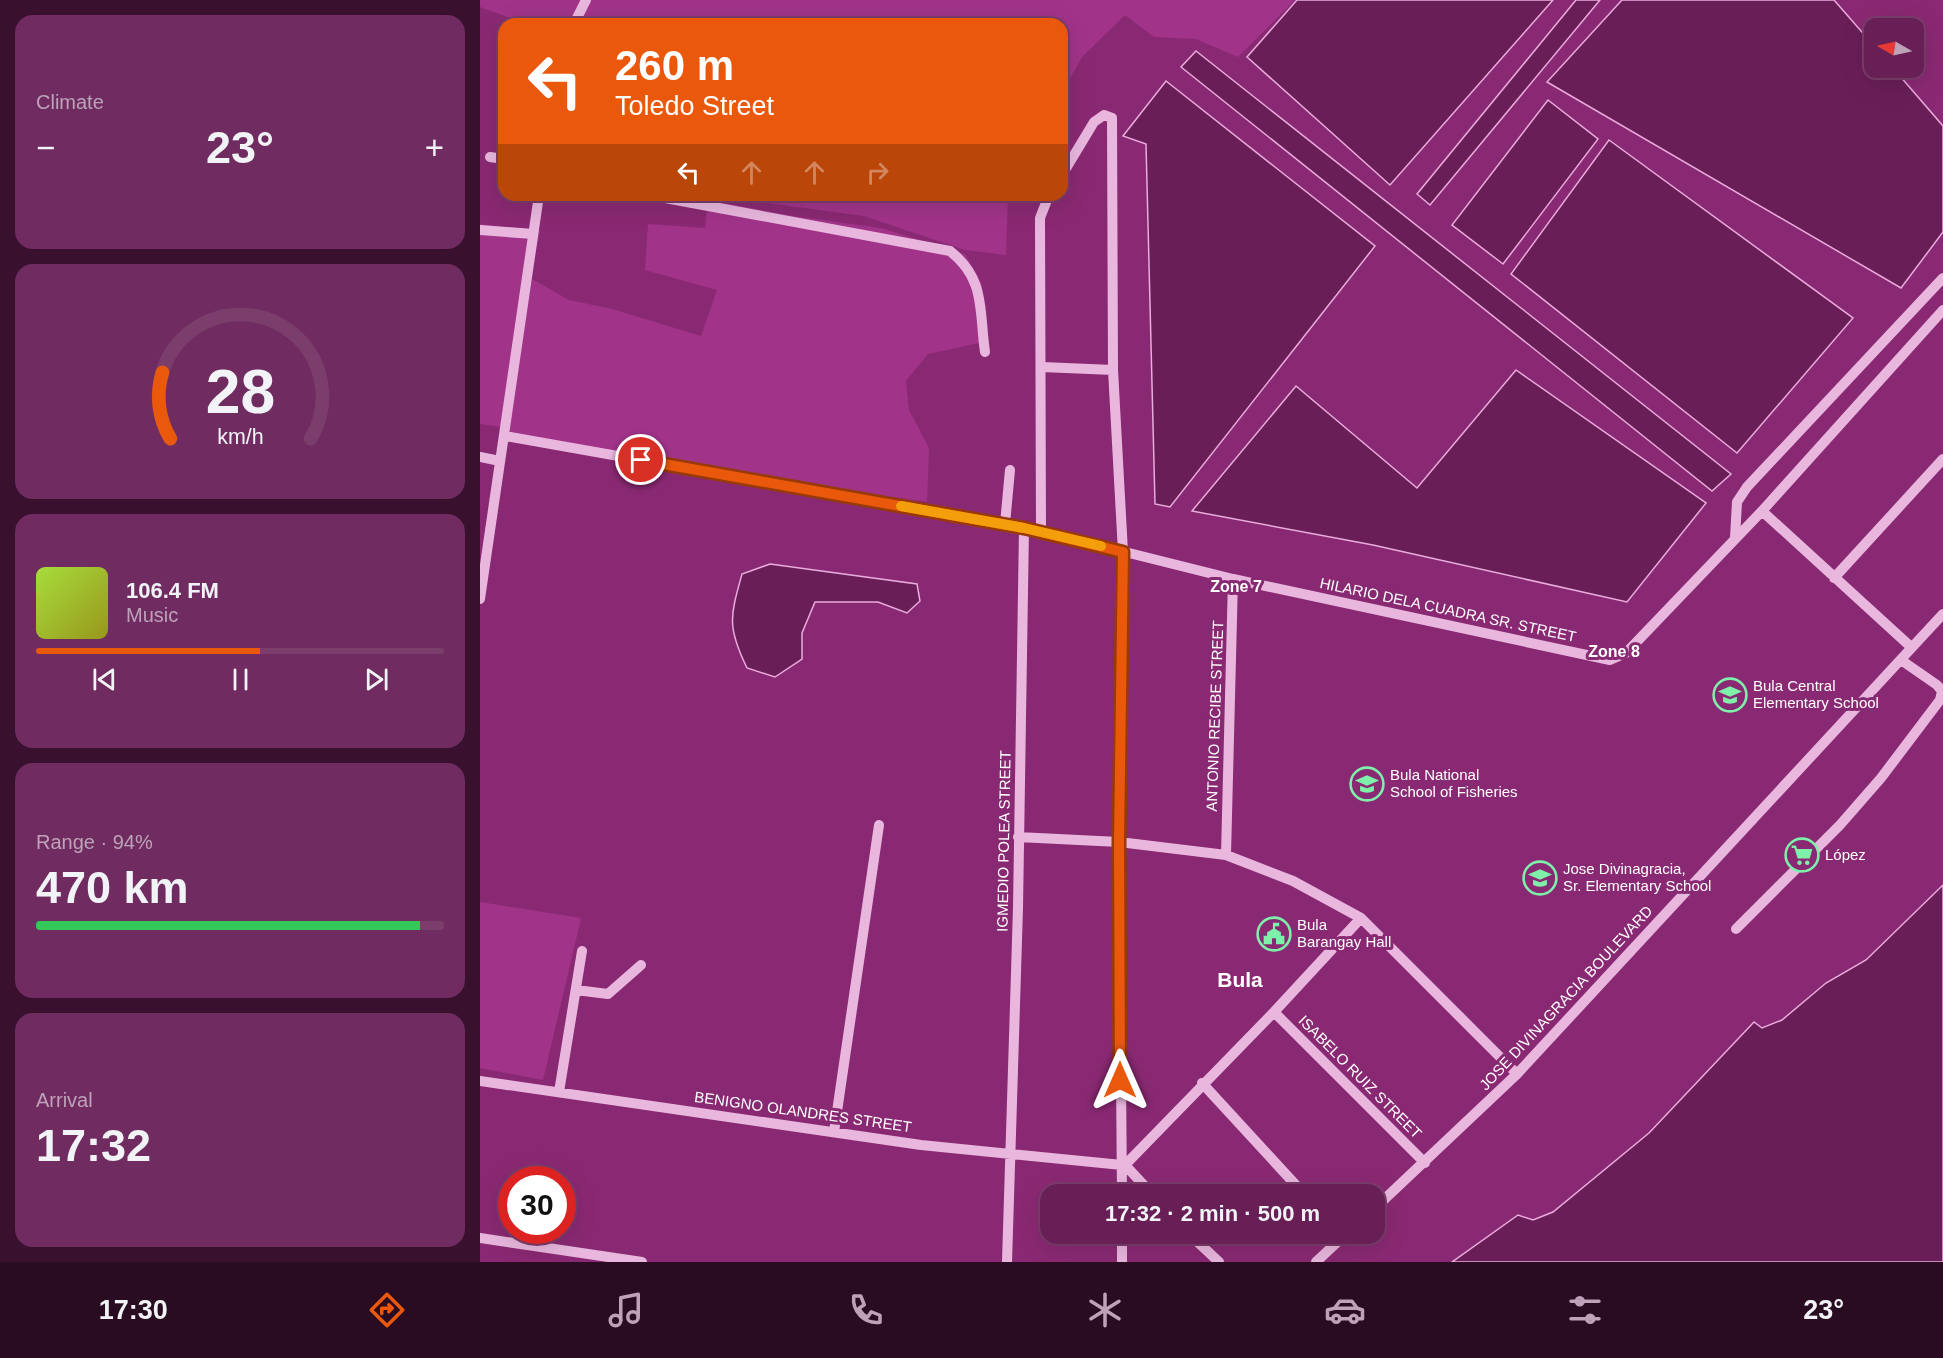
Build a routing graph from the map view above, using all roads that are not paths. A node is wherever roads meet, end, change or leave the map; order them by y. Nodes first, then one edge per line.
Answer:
1 (586, 0) edge
2 (577, 18) edge
3 (490, 157) dead end
4 (498, 158) edge
5 (1068, 165) edge
6 (538, 201) edge
7 (681, 201) edge
8 (1047, 201) edge
9 (480, 230) edge
10 (533, 234) junction
11 (1943, 278) edge
12 (1943, 310) edge
13 (985, 352) dead end
14 (1042, 368) junction
15 (1113, 370) junction
16 (505, 436) junction
17 (480, 458) edge
18 (1943, 459) edge
19 (500, 461) junction
20 (1010, 470) dead end
21 (1762, 511) junction
22 (1005, 524) junction
23 (1024, 528) junction
24 (1041, 531) junction
25 (1735, 538) junction
26 (1123, 552) junction
27 (1834, 578) junction
28 (1233, 579) junction
29 (480, 598) edge
30 (1943, 614) edge
31 (1911, 647) junction
32 (1901, 660) junction
33 (879, 825) dead end
34 (1018, 837) junction
35 (1119, 842) junction
36 (1226, 855) junction
37 (1361, 918) junction
38 (1736, 929) dead end
39 (582, 951) dead end
40 (641, 965) dead end
41 (576, 990) junction
42 (1274, 1012) junction
43 (1517, 1074) junction
44 (480, 1081) edge
45 (1202, 1083) junction
46 (559, 1092) junction
47 (834, 1132) junction
48 (1011, 1155) junction
49 (1425, 1163) junction
50 (1123, 1165) junction
51 (1122, 1184) edge
52 (1142, 1184) edge
53 (1295, 1184) edge
54 (1385, 1199) edge
55 (480, 1238) edge
56 (1122, 1244) edge
57 (1200, 1244) edge
58 (1334, 1244) edge
59 (594, 1259) edge
60 (642, 1262) edge
61 (1007, 1262) edge
62 (1122, 1262) edge
63 (1219, 1262) edge
64 (1316, 1262) edge

1 - 2 street
3 - 4 street
5 - 15 street
6 - 10 street
7 - 13 street
8 - 14 street
9 - 10 street
10 - 16 street
11 - 25 street
12 - 21 street, HILARIO DELA CUADRA SR. STREET
14 - 15 street
14 - 24 street
15 - 26 street
16 - 19 street
16 - 22 street, HILARIO DELA CUADRA SR. STREET
17 - 19 street
18 - 27 street
19 - 29 street
20 - 22 street
21 - 25 street, HILARIO DELA CUADRA SR. STREET
21 - 27 street
22 - 23 street, HILARIO DELA CUADRA SR. STREET
23 - 24 street, HILARIO DELA CUADRA SR. STREET
23 - 34 street, IGMEDIO POLEA STREET
24 - 26 street, HILARIO DELA CUADRA SR. STREET
25 - 28 street, HILARIO DELA CUADRA SR. STREET
26 - 28 street, HILARIO DELA CUADRA SR. STREET
26 - 35 street
27 - 31 street
28 - 36 street, ANTONIO RECIBE STREET
30 - 31 street, JOSE DIVINAGRACIA BOULEVARD
31 - 32 street, JOSE DIVINAGRACIA BOULEVARD
32 - 38 street
32 - 43 street, JOSE DIVINAGRACIA BOULEVARD
33 - 47 street
34 - 35 street
34 - 48 street, IGMEDIO POLEA STREET
35 - 36 street
35 - 50 street
36 - 37 street
37 - 42 street
37 - 43 street
39 - 41 street
40 - 41 street
41 - 46 street
42 - 45 street
42 - 49 street, ISABELO RUIZ STREET
43 - 49 street, JOSE DIVINAGRACIA BOULEVARD
44 - 46 street, BENIGNO OLANDRES STREET
45 - 50 street
45 - 53 street
46 - 47 street, BENIGNO OLANDRES STREET
47 - 48 street, BENIGNO OLANDRES STREET
48 - 50 street, BENIGNO OLANDRES STREET
48 - 61 street, IGMEDIO POLEA STREET
49 - 54 street, JOSE DIVINAGRACIA BOULEVARD
50 - 51 street
50 - 52 street
55 - 59 street
56 - 62 street
57 - 63 street
58 - 64 street
59 - 60 street

